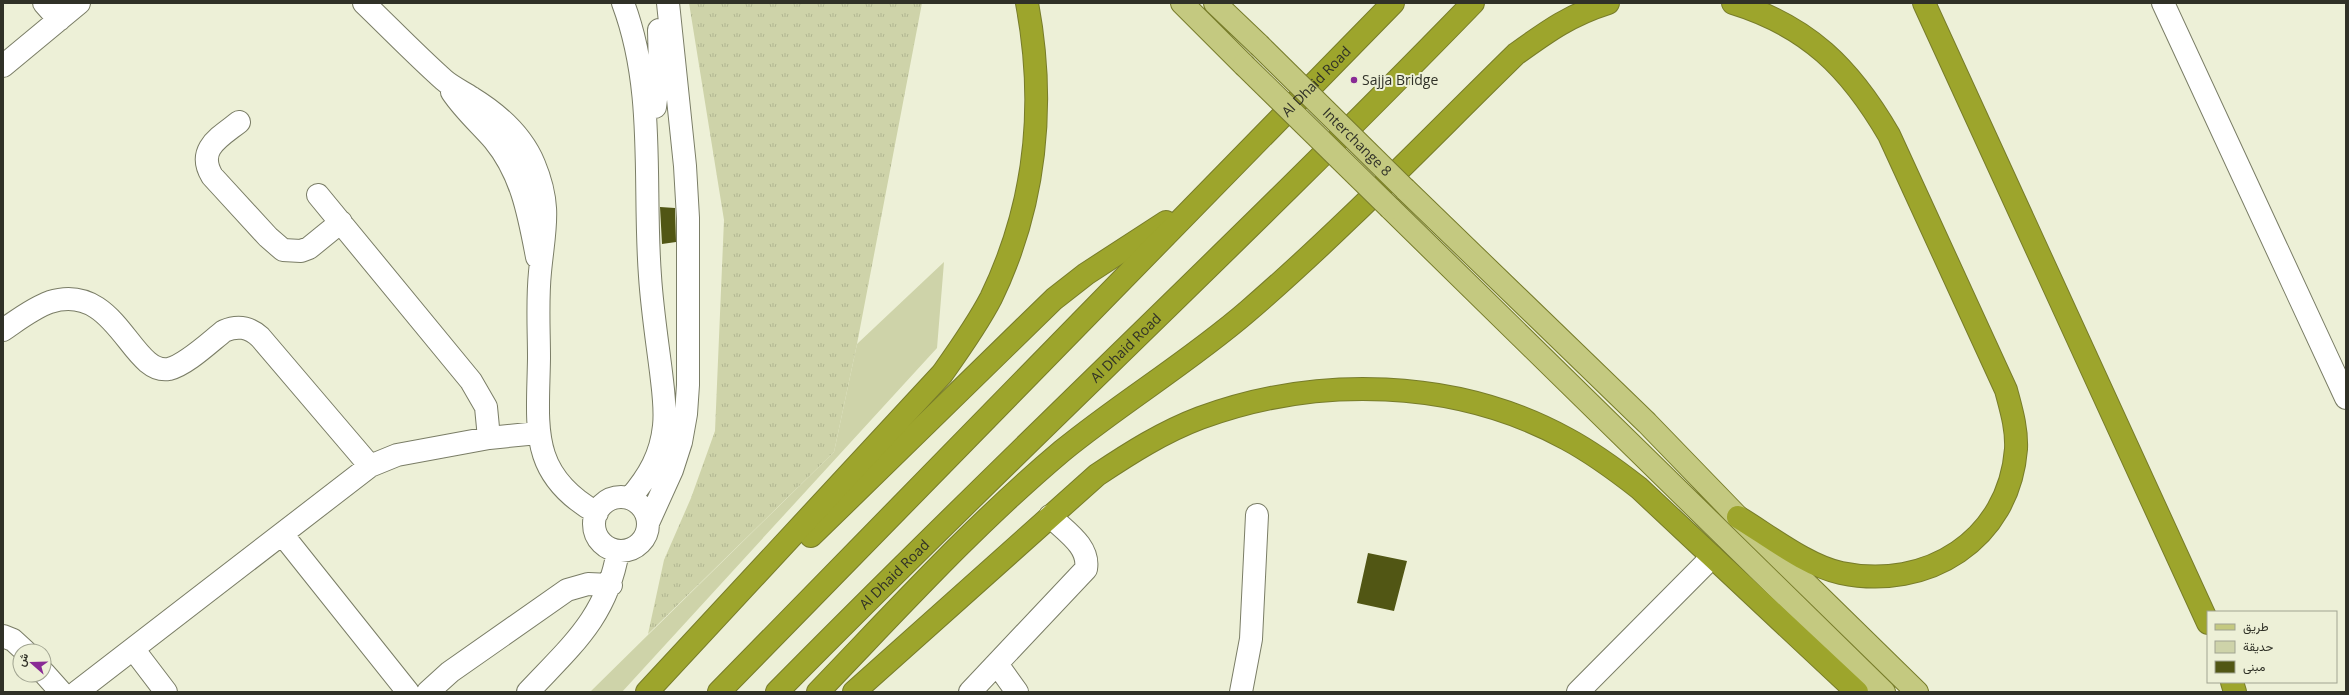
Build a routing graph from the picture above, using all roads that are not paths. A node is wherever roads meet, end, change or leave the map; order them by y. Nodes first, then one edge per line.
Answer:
1 (44, 3) edge
2 (79, 3) edge
3 (364, 3) edge
4 (623, 3) edge
5 (654, 3) edge
6 (668, 3) edge
7 (1027, 3) edge
8 (1182, 3) edge
9 (1215, 3) edge
10 (1393, 3) edge
11 (1473, 3) edge
12 (1566, 3) edge
13 (1608, 3) edge
14 (1733, 3) edge
15 (1924, 3) edge
16 (2163, 3) edge
17 (59, 20) junction
18 (1516, 54) junction
19 (3, 66) edge
20 (239, 122) dead end
21 (647, 147) junction
22 (318, 195) dead end
23 (1196, 204) junction
24 (341, 222) junction
25 (3, 330) edge
26 (2346, 398) edge
27 (538, 433) junction
28 (489, 438) junction
29 (370, 466) junction
30 (630, 498) junction
31 (597, 513) junction
32 (1050, 516) junction
33 (1257, 516) dead end
34 (1738, 517) junction
35 (648, 523) junction
36 (282, 534) junction
37 (618, 551) junction
38 (1712, 557) junction
39 (610, 585) junction
40 (2207, 621) edge
41 (3, 636) edge
42 (16, 643) edge
43 (134, 650) junction
44 (997, 664) junction
45 (52, 682) edge
46 (61, 692) edge
47 (77, 692) edge
48 (166, 692) edge
49 (408, 692) edge
50 (428, 692) edge
51 (528, 692) edge
52 (647, 692) edge
53 (659, 692) edge
54 (719, 692) edge
55 (777, 692) edge
56 (818, 692) edge
57 (854, 692) edge
58 (970, 692) edge
59 (1017, 692) edge
60 (1241, 692) edge
61 (1578, 692) edge
62 (1857, 692) edge
63 (1884, 692) edge
64 (1917, 692) edge

1 - 17 street
2 - 17 street
3 - 27 street
4 - 21 street
5 - 21 street
6 - 35 street
7 - 52 highway
8 - 63 main road, Interchange 8, bridge
9 - 34 main road, Interchange 8, bridge
10 - 23 highway, Al Dhaid Road
11 - 55 highway, Al Dhaid Road
12 - 18 highway
13 - 18 highway
14 - 34 highway
15 - 40 highway
16 - 26 street
17 - 19 street
18 - 56 highway
20 - 24 street
21 - 30 street
22 - 24 street
23 - 53 highway
23 - 54 highway, Al Dhaid Road
24 - 28 street
25 - 29 street
27 - 28 street
27 - 31 street
28 - 29 street
29 - 36 street
30 - 31 street
30 - 35 street
31 - 37 street
32 - 38 highway
32 - 44 street
32 - 57 highway
33 - 60 street
34 - 64 main road, Interchange 8
35 - 37 street
36 - 43 street
36 - 49 street
37 - 39 street
38 - 61 street
38 - 62 highway
39 - 50 street
39 - 51 street
41 - 42 street
43 - 47 street
43 - 48 street
44 - 58 street
44 - 59 street
45 - 46 street

